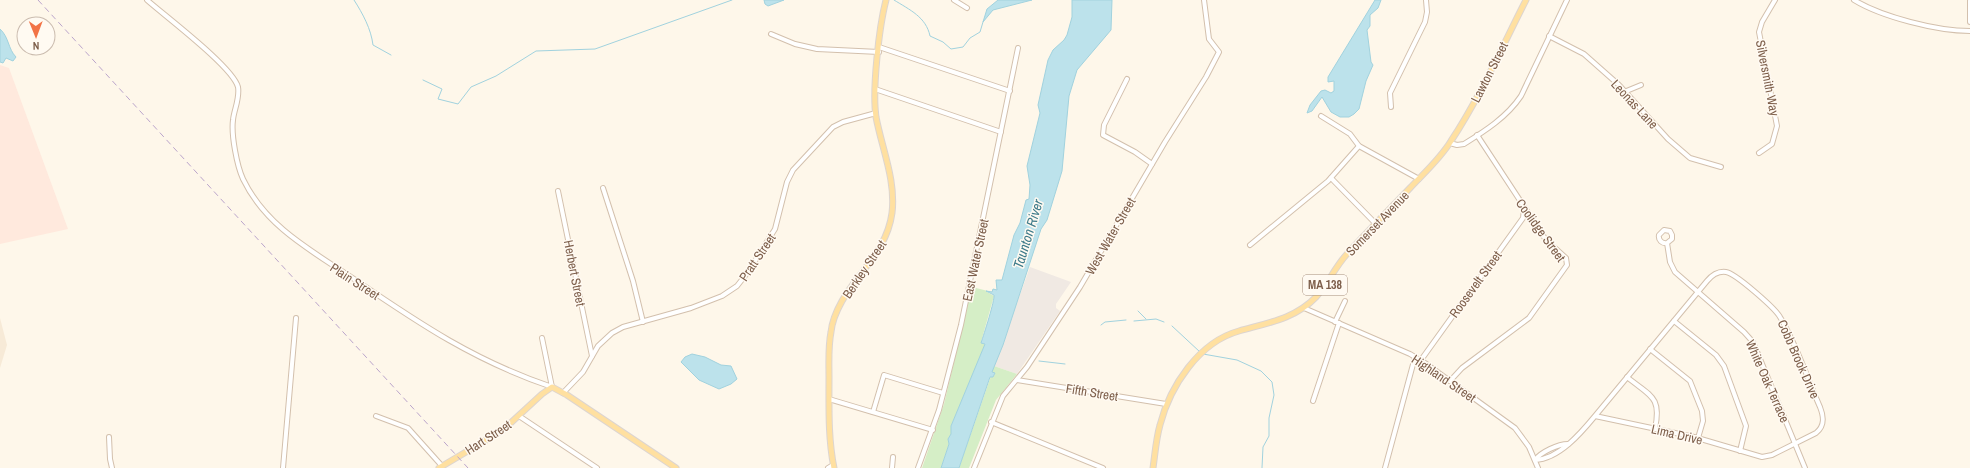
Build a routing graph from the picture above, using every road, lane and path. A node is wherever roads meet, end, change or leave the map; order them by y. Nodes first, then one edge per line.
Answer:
1 (147, 0) edge
2 (886, 0) edge
3 (954, 0) edge
4 (1204, 0) edge
5 (1426, 0) edge
6 (1526, 0) edge
7 (1567, 0) edge
8 (1775, 0) edge
9 (1854, 0) edge
10 (1970, 1) edge
11 (967, 8) dead end
12 (1970, 22) edge
13 (1970, 31) edge
14 (770, 34) dead end
15 (1549, 36) junction
16 (1018, 48) dead end
17 (879, 49) junction
18 (1127, 79) dead end
19 (1641, 85) dead end
20 (876, 89) junction
21 (1010, 91) junction
22 (1624, 92) junction
23 (1391, 107) dead end
24 (876, 113) junction
25 (1321, 116) dead end
26 (1001, 132) junction
27 (1476, 135) junction
28 (1450, 142) junction
29 (1360, 146) junction
30 (1759, 153) dead end
31 (1152, 164) junction
32 (1721, 167) dead end
33 (1331, 178) junction
34 (1419, 178) junction
35 (604, 188) dead end
36 (558, 191) dead end
37 (1524, 207) junction
38 (1376, 224) junction
39 (1667, 243) dead end
40 (1250, 245) dead end
41 (1697, 292) junction
42 (1345, 301) dead end
43 (1304, 308) junction
44 (296, 318) dead end
45 (1674, 321) junction
46 (643, 322) junction
47 (1337, 322) junction
48 (542, 338) dead end
49 (1650, 349) junction
50 (592, 356) junction
51 (1415, 357) junction
52 (1421, 360) junction
53 (1627, 377) junction
54 (1017, 380) junction
55 (1450, 381) junction
56 (552, 387) junction
57 (563, 393) junction
58 (944, 393) junction
59 (829, 399) junction
60 (1313, 402) dead end
61 (1166, 404) junction
62 (873, 412) junction
63 (376, 416) dead end
64 (519, 416) junction
65 (1595, 416) junction
66 (991, 422) junction
67 (1655, 429) junction
68 (933, 430) junction
69 (109, 437) dead end
70 (1698, 438) junction
71 (1795, 444) junction
72 (1740, 451) junction
73 (893, 457) dead end
74 (1535, 460) junction
75 (833, 466) edge
76 (440, 467) edge
77 (112, 468) edge
78 (283, 468) edge
79 (597, 468) edge
80 (676, 468) edge
81 (828, 468) edge
82 (892, 468) edge
83 (918, 468) edge
84 (974, 468) edge
85 (1103, 468) edge
86 (1153, 468) edge
87 (1385, 468) edge
88 (1538, 468) edge
89 (1805, 468) edge

1 - 56 street, Plain Street
2 - 17 main road, Berkley Street
3 - 11 street
4 - 31 street, West Water Street
5 - 23 street
6 - 28 main road, Lawton Street / MA 138
7 - 15 street
8 - 30 street, Silversmith Way
9 - 13 street
10 - 12 street
14 - 17 street
15 - 22 street, Leonas Lane
15 - 27 street
16 - 21 street, East Water Street
17 - 20 main road, Berkley Street
17 - 21 street
18 - 31 street
19 - 22 street
20 - 24 main road, Berkley Street
20 - 26 street
21 - 26 street, East Water Street
22 - 32 street, Leonas Lane
24 - 46 street, Pratt Street
24 - 59 main road, Berkley Street
25 - 29 street
26 - 58 street, East Water Street
27 - 28 street
27 - 37 street, Coolidge Street
28 - 34 main road, Somerset Avenue / MA 138
29 - 33 street
29 - 34 street
31 - 54 street, West Water Street
33 - 38 street
33 - 40 street
34 - 38 main road, Somerset Avenue / MA 138
35 - 46 street
36 - 50 street, Herbert Street
37 - 52 street, Roosevelt Street
37 - 55 street, Coolidge Street
38 - 43 main road, Somerset Avenue / MA 138
39 - 41 street, White Oak Terrace
41 - 45 street
41 - 71 street, White Oak Terrace
41 - 71 street, Cobb Brook Drive
42 - 47 street
43 - 47 street, Highland Street
43 - 61 main road, Somerset Avenue / MA 138
44 - 78 street
45 - 49 street
45 - 72 street
46 - 50 street, Pratt Street
47 - 51 street, Highland Street
47 - 60 street
48 - 56 street
49 - 53 street
49 - 70 street
50 - 57 street, Pratt Street
51 - 52 street, Highland Street
51 - 87 street
52 - 55 street, Highland Street
53 - 65 street
53 - 67 street
54 - 61 street, Fifth Street
54 - 66 street, West Water Street
55 - 74 street, Highland Street
56 - 57 main road, Plain Street
56 - 64 main road, Hart Street
57 - 80 main road, Plain Street
58 - 62 street
58 - 68 street, East Water Street
59 - 62 street
59 - 75 main road, Berkley Street
61 - 86 main road, Somerset Avenue / MA 138
62 - 68 street
63 - 76 street
64 - 76 main road, Hart Street
64 - 79 street
65 - 67 street, Lima Drive
65 - 74 street
66 - 84 street, West Water Street
66 - 85 street
67 - 70 street, Lima Drive
68 - 83 street, East Water Street
69 - 77 street
70 - 72 street, Lima Drive
71 - 72 street, Lima Drive
71 - 89 street, White Oak Terrace
73 - 82 street
74 - 88 street, Highland Street
75 - 81 street

